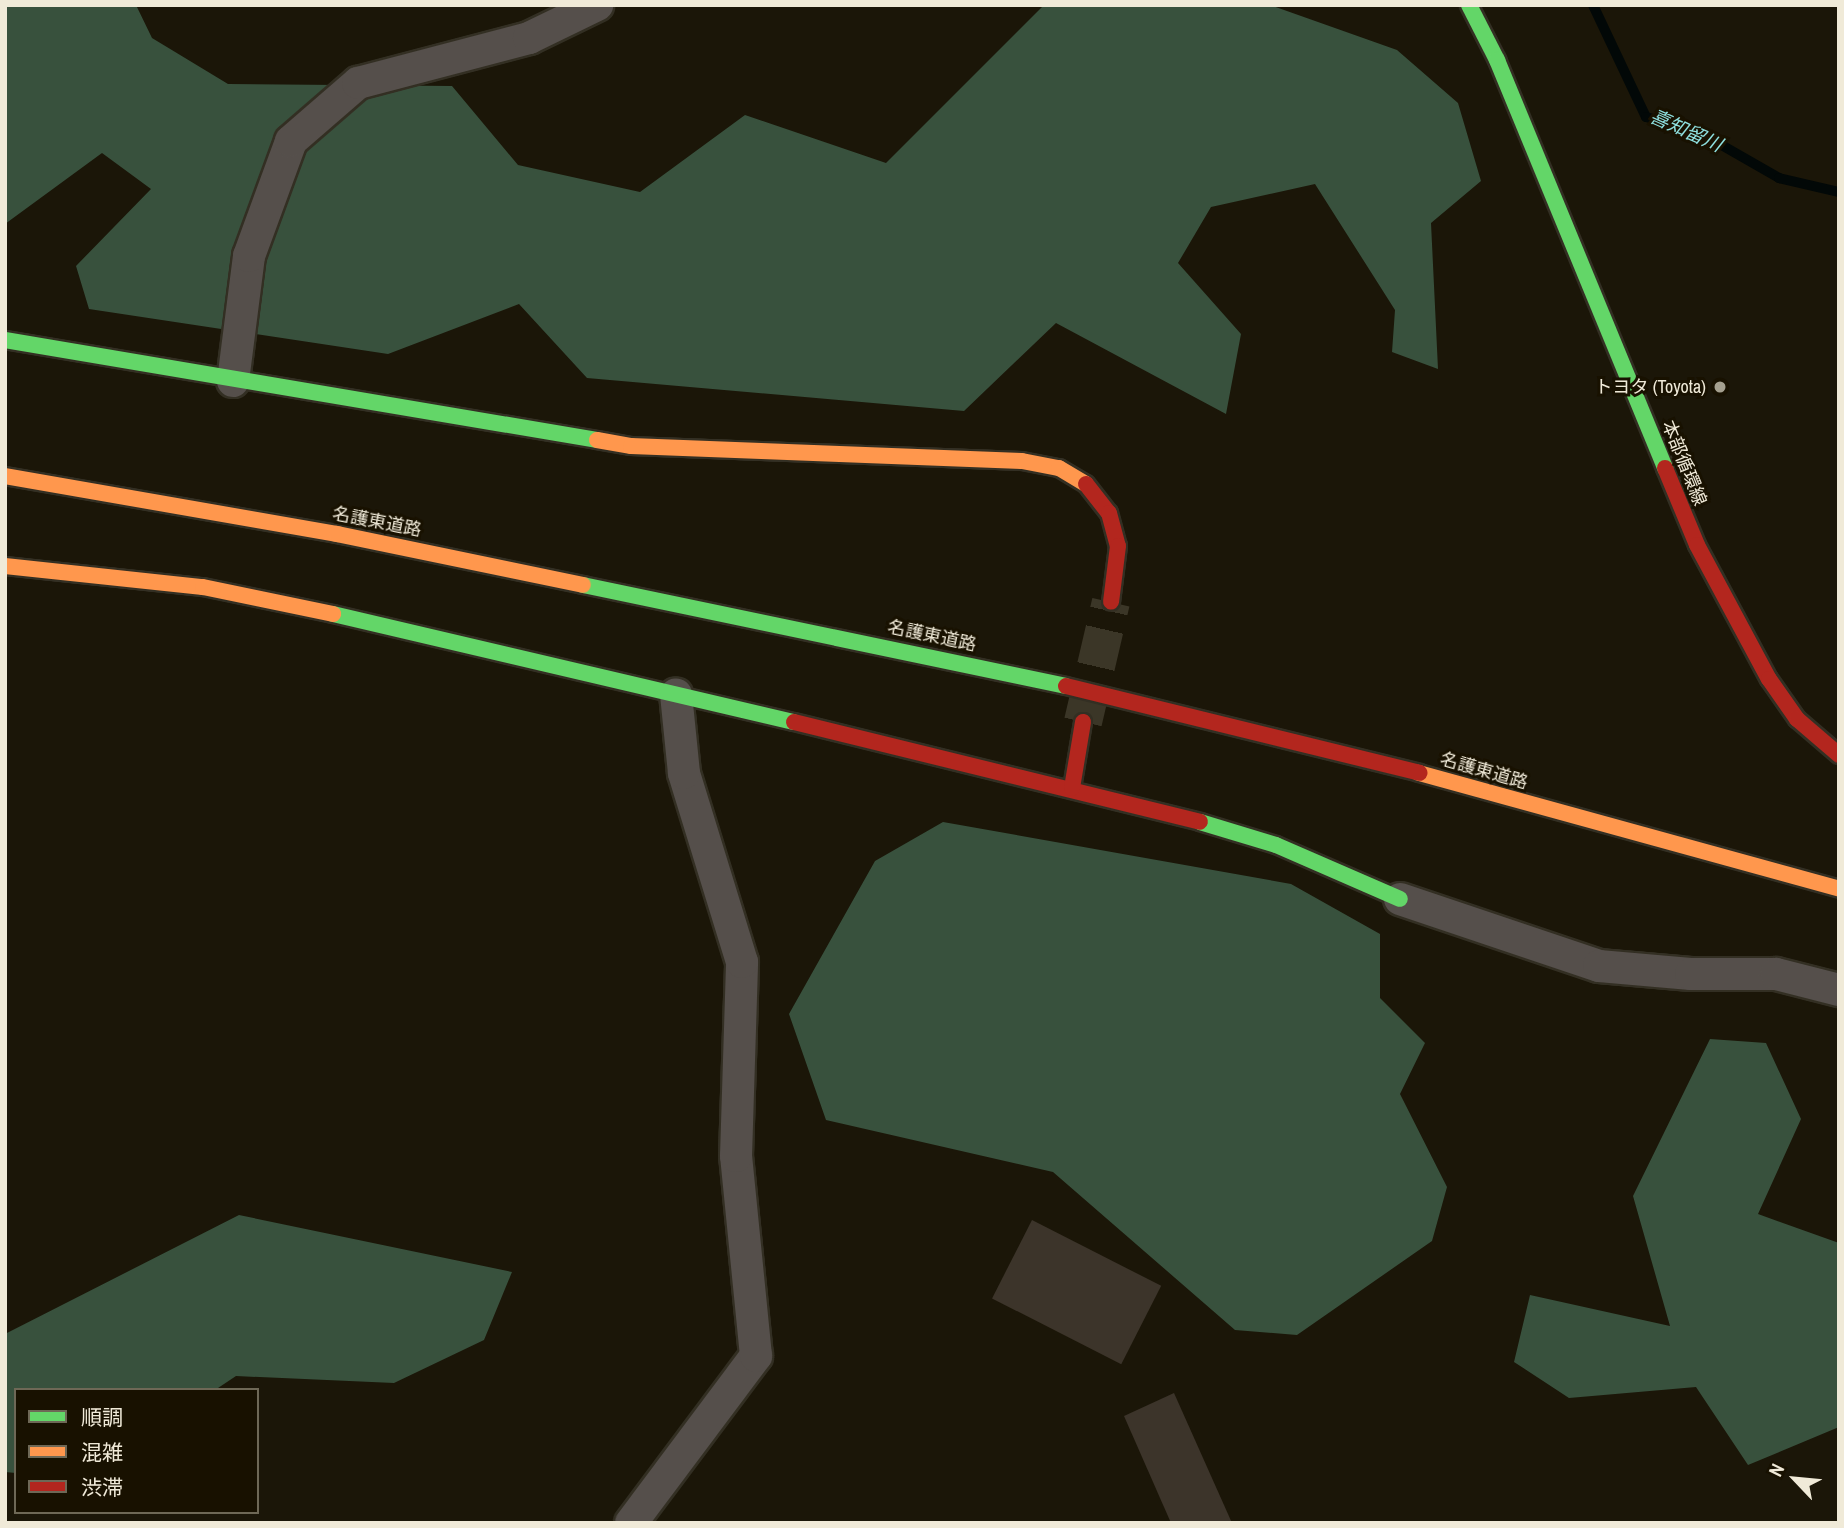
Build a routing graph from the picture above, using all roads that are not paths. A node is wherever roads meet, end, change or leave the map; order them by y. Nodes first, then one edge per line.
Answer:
1 (597, 5) edge
2 (1469, 5) edge
3 (5, 340) edge
4 (233, 381) junction
5 (5, 476) edge
6 (5, 566) edge
7 (1111, 602) tunnel mouth
8 (676, 694) junction
9 (1083, 723) tunnel mouth
10 (1839, 755) edge
11 (1072, 788) junction
12 (1839, 889) edge
13 (1399, 900) joint
14 (1839, 990) edge
15 (631, 1523) edge

1 - 4 street
2 - 10 main road, 本部循環線
3 - 4 main road
4 - 7 main road
5 - 12 main road, 名護東道路
6 - 8 main road
8 - 11 main road
8 - 15 street
9 - 11 main road
11 - 13 main road
13 - 14 street

